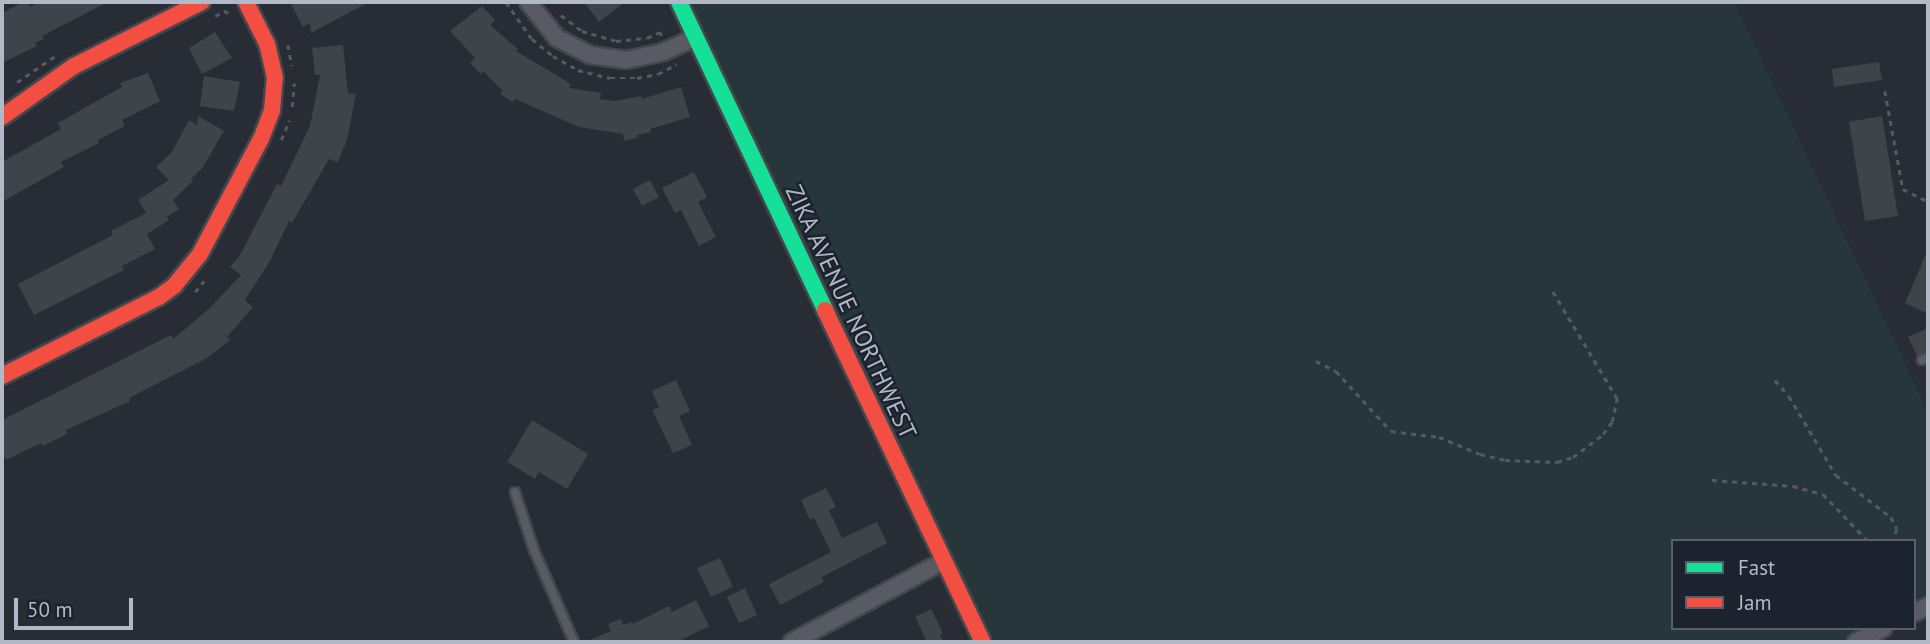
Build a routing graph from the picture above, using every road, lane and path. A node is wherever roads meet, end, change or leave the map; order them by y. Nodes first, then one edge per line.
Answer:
1 (202, 2) edge
2 (246, 2) edge
3 (528, 2) edge
4 (679, 2) edge
5 (556, 10) dead end
6 (212, 18) dead end
7 (236, 23) dead end
8 (660, 32) dead end
9 (696, 37) junction
10 (1885, 91) dead end
11 (2, 117) edge
12 (1928, 202) edge
13 (1552, 291) dead end
14 (1316, 361) dead end
15 (2, 376) edge
16 (1775, 380) dead end
17 (1712, 480) dead end
18 (515, 492) dead end
19 (1866, 539) edge
20 (1894, 539) edge
21 (944, 561) junction
22 (1880, 630) edge
23 (574, 642) edge
24 (792, 642) edge
25 (983, 642) edge
26 (1856, 642) edge

1 - 11 street
2 - 15 street
3 - 9 street
4 - 9 street, ZIKA AVENUE NORTHWEST
5 - 8 path
6 - 7 path
9 - 21 street, ZIKA AVENUE NORTHWEST
10 - 12 path
13 - 14 path
16 - 20 path
17 - 19 path
18 - 23 lane
21 - 24 street
21 - 25 street, ZIKA AVENUE NORTHWEST
22 - 26 street

